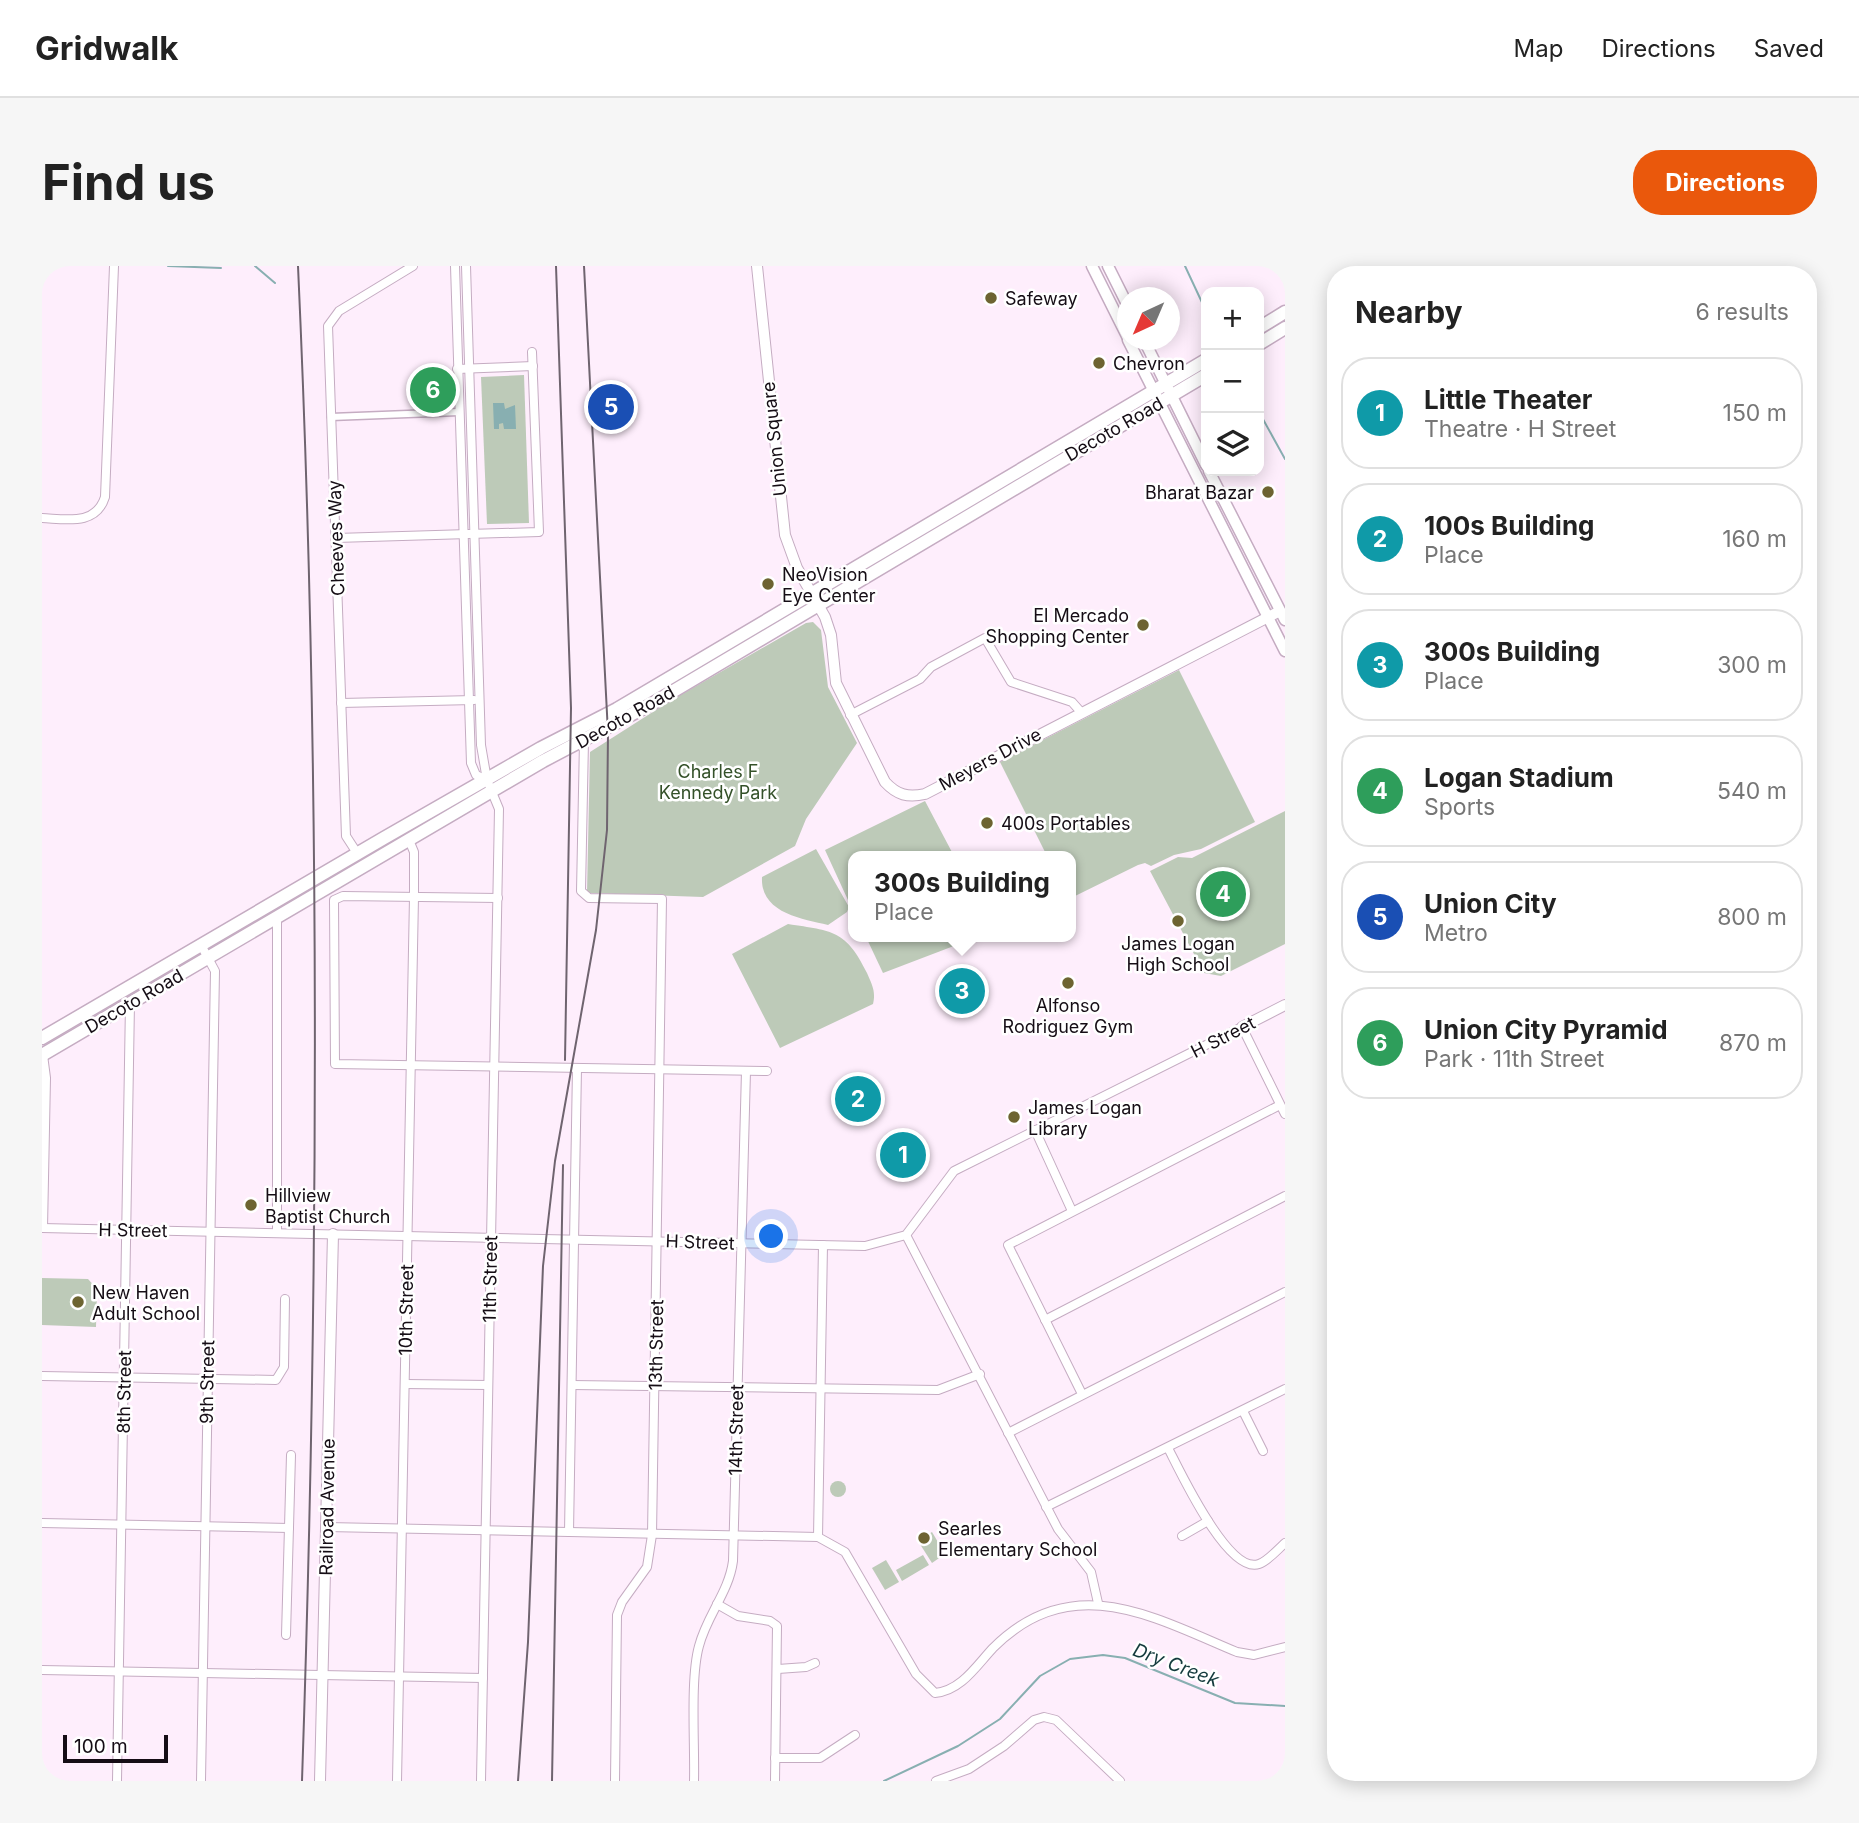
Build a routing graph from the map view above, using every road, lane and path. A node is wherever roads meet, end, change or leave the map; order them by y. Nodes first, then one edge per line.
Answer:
1 (114, 266) edge
2 (413, 266) edge
3 (455, 266) edge
4 (466, 266) edge
5 (757, 266) edge
6 (1092, 266) edge
7 (1108, 266) edge
8 (1118, 287) edge
9 (1285, 312) edge
10 (1117, 317) edge
11 (1264, 325) edge
12 (1285, 328) edge
13 (1264, 341) edge
14 (1136, 350) edge
15 (1148, 350) edge
16 (532, 352) dead end
17 (1201, 363) edge
18 (533, 366) junction
19 (470, 368) junction
20 (457, 369) junction
21 (1201, 377) edge
22 (1163, 390) junction
23 (1159, 402) junction
24 (459, 412) junction
25 (331, 417) junction
26 (1201, 456) edge
27 (1212, 476) edge
28 (1004, 487) junction
29 (42, 518) edge
30 (464, 534) junction
31 (476, 534) junction
32 (335, 538) junction
33 (815, 598) junction
34 (1284, 616) edge
35 (1268, 618) junction
36 (1285, 652) edge
37 (481, 699) junction
38 (470, 700) junction
39 (341, 703) junction
40 (1080, 711) junction
41 (850, 715) junction
42 (584, 741) junction
43 (490, 785) junction
44 (409, 839) junction
45 (357, 853) junction
46 (414, 897) junction
47 (498, 898) junction
48 (277, 917) junction
49 (201, 945) junction
50 (208, 957) junction
51 (130, 1003) junction
52 (1285, 1004) edge
53 (1242, 1027) junction
54 (42, 1038) edge
55 (42, 1054) edge
56 (411, 1065) junction
57 (494, 1066) junction
58 (578, 1068) junction
59 (660, 1068) junction
60 (746, 1071) junction
61 (767, 1071) dead end
62 (1280, 1105) junction
63 (1285, 1115) edge
64 (1035, 1130) junction
65 (1285, 1196) edge
66 (1073, 1211) junction
67 (43, 1228) edge
68 (126, 1230) junction
69 (210, 1231) junction
70 (276, 1232) junction
71 (333, 1234) junction
72 (407, 1234) junction
73 (906, 1235) junction
74 (491, 1238) junction
75 (575, 1239) junction
76 (657, 1241) junction
77 (741, 1243) junction
78 (823, 1245) junction
79 (1285, 1292) edge
80 (285, 1298) dead end
81 (1045, 1320) junction
82 (980, 1374) junction
83 (42, 1376) edge
84 (124, 1378) junction
85 (207, 1380) junction
86 (405, 1384) junction
87 (488, 1385) junction
88 (572, 1385) junction
89 (655, 1385) junction
90 (737, 1385) junction
91 (820, 1387) junction
92 (1285, 1389) edge
93 (1082, 1394) junction
94 (1243, 1411) junction
95 (1008, 1433) junction
96 (1168, 1448) junction
97 (1263, 1451) dead end
98 (291, 1455) dead end
99 (1046, 1507) junction
100 (1208, 1521) junction
101 (42, 1523) edge
102 (122, 1525) junction
103 (204, 1527) junction
104 (327, 1527) junction
105 (289, 1528) junction
106 (402, 1528) junction
107 (486, 1530) junction
108 (569, 1532) junction
109 (652, 1535) junction
110 (1182, 1536) dead end
111 (735, 1537) junction
112 (818, 1537) junction
113 (1285, 1543) edge
114 (1098, 1603) junction
115 (717, 1604) junction
116 (286, 1635) dead end
117 (1285, 1647) edge
118 (815, 1663) dead end
119 (42, 1670) edge
120 (778, 1670) junction
121 (120, 1671) junction
122 (202, 1673) junction
123 (399, 1675) junction
124 (322, 1676) junction
125 (484, 1678) junction
126 (855, 1735) dead end
127 (775, 1758) junction
128 (117, 1781) edge
129 (201, 1781) edge
130 (320, 1781) edge
131 (397, 1781) edge
132 (481, 1781) edge
133 (615, 1781) edge
134 (694, 1781) edge
135 (775, 1781) edge
136 (936, 1781) edge
137 (1120, 1781) edge

1 - 29 street
2 - 25 street, Cheeves Way
3 - 20 street, 11th Street
4 - 19 street, 11th Street
5 - 33 street, Union Square
6 - 10 main road
7 - 8 main road
9 - 11 main road
12 - 13 main road
14 - 22 main road
15 - 22 main road
16 - 18 street
17 - 22 main road, Decoto Road
18 - 19 street
18 - 31 street
19 - 20 street
19 - 31 street, 11th Street
20 - 24 street, 11th Street
21 - 22 main road, Decoto Road
22 - 23 main road, Decoto Road
22 - 26 main road
22 - 28 main road, Decoto Road
23 - 28 main road, Decoto Road
23 - 35 main road
24 - 25 street
24 - 30 street, 11th Street
25 - 32 street, Cheeves Way
27 - 34 main road
28 - 33 main road, Decoto Road
28 - 33 main road, Decoto Road
30 - 31 street
30 - 32 street
30 - 38 street, 11th Street
31 - 37 street, 11th Street
32 - 39 street, Cheeves Way
33 - 41 street, Meyers Drive
33 - 42 main road, Decoto Road
33 - 43 main road, Decoto Road
34 - 35 street, Meyers Drive
35 - 36 main road
35 - 40 street, Meyers Drive
37 - 38 street
37 - 43 street, 11th Street
38 - 39 street
38 - 43 street, 11th Street
39 - 45 street, Cheeves Way
40 - 41 street
40 - 41 street, Meyers Drive
42 - 43 main road, Decoto Road
42 - 59 street, 13th Street
43 - 44 main road, Decoto Road
43 - 45 main road, Decoto Road
43 - 47 street, 11th Street
44 - 46 street, 10th Street
44 - 48 main road, Decoto Road
45 - 49 main road, Decoto Road
46 - 47 street
46 - 56 street, 10th Street
46 - 56 street
47 - 57 street, 11th Street
48 - 50 main road, Decoto Road
48 - 70 street
49 - 50 street, 9th Street
49 - 54 main road, Decoto Road
50 - 51 main road, Decoto Road
50 - 69 street, 9th Street
51 - 55 main road, Decoto Road
51 - 68 street, 8th Street
52 - 53 street, H Street
53 - 62 street
53 - 64 street, H Street
55 - 67 street
56 - 57 street
56 - 72 street, 10th Street
57 - 58 street
57 - 74 street, 11th Street
58 - 59 street
58 - 75 street
59 - 60 street
59 - 76 street, 13th Street
60 - 61 street
60 - 77 street, 14th Street
62 - 63 street
62 - 66 street
64 - 66 street
64 - 73 street, H Street
65 - 81 street
66 - 81 street
67 - 68 street, H Street
68 - 69 street, H Street
68 - 84 street, 8th Street
69 - 70 street, H Street
69 - 85 street, 9th Street
70 - 71 street, H Street
71 - 72 street, H Street
71 - 104 street, Railroad Avenue
72 - 74 street, H Street
72 - 86 street, 10th Street
73 - 78 street, H Street
73 - 82 street
74 - 75 street, H Street
74 - 87 street, 11th Street
75 - 76 street, H Street
75 - 88 street
76 - 77 street, H Street
76 - 89 street, 13th Street
77 - 78 street, H Street
77 - 90 street, 14th Street
78 - 91 street
79 - 93 street
80 - 85 street
81 - 93 street
82 - 91 street
82 - 95 street
83 - 84 street
84 - 85 street
84 - 102 street, 8th Street
85 - 103 street, 9th Street
86 - 87 street
86 - 106 street, 10th Street
87 - 107 street, 11th Street
88 - 89 street
88 - 108 street
89 - 90 street
89 - 109 street, 13th Street
90 - 91 street
90 - 111 street, 14th Street
91 - 112 street
92 - 94 street
93 - 95 street
94 - 96 street
94 - 97 street
95 - 99 street
96 - 99 street
96 - 100 street
98 - 105 street
99 - 114 street
100 - 110 street
100 - 113 street
101 - 102 street
102 - 103 street
102 - 121 street, 8th Street
103 - 105 street
103 - 122 street, 9th Street
104 - 106 street
104 - 124 street, Railroad Avenue
105 - 116 street
106 - 107 street
106 - 123 street, 10th Street
107 - 108 street
107 - 125 street, 11th Street
108 - 109 street
109 - 111 street
109 - 133 street, 13th Street
111 - 112 street
111 - 115 street, 14th Street
112 - 114 street
114 - 117 street
115 - 120 street
115 - 134 street, 14th Street
118 - 120 street
119 - 121 street
120 - 127 street
121 - 122 street
121 - 128 street, 8th Street
122 - 124 street
122 - 129 street, 9th Street
123 - 124 street
123 - 125 street
123 - 131 street, 10th Street
124 - 130 street, Railroad Avenue
125 - 132 street, 11th Street
126 - 127 street
127 - 135 street
136 - 137 street

